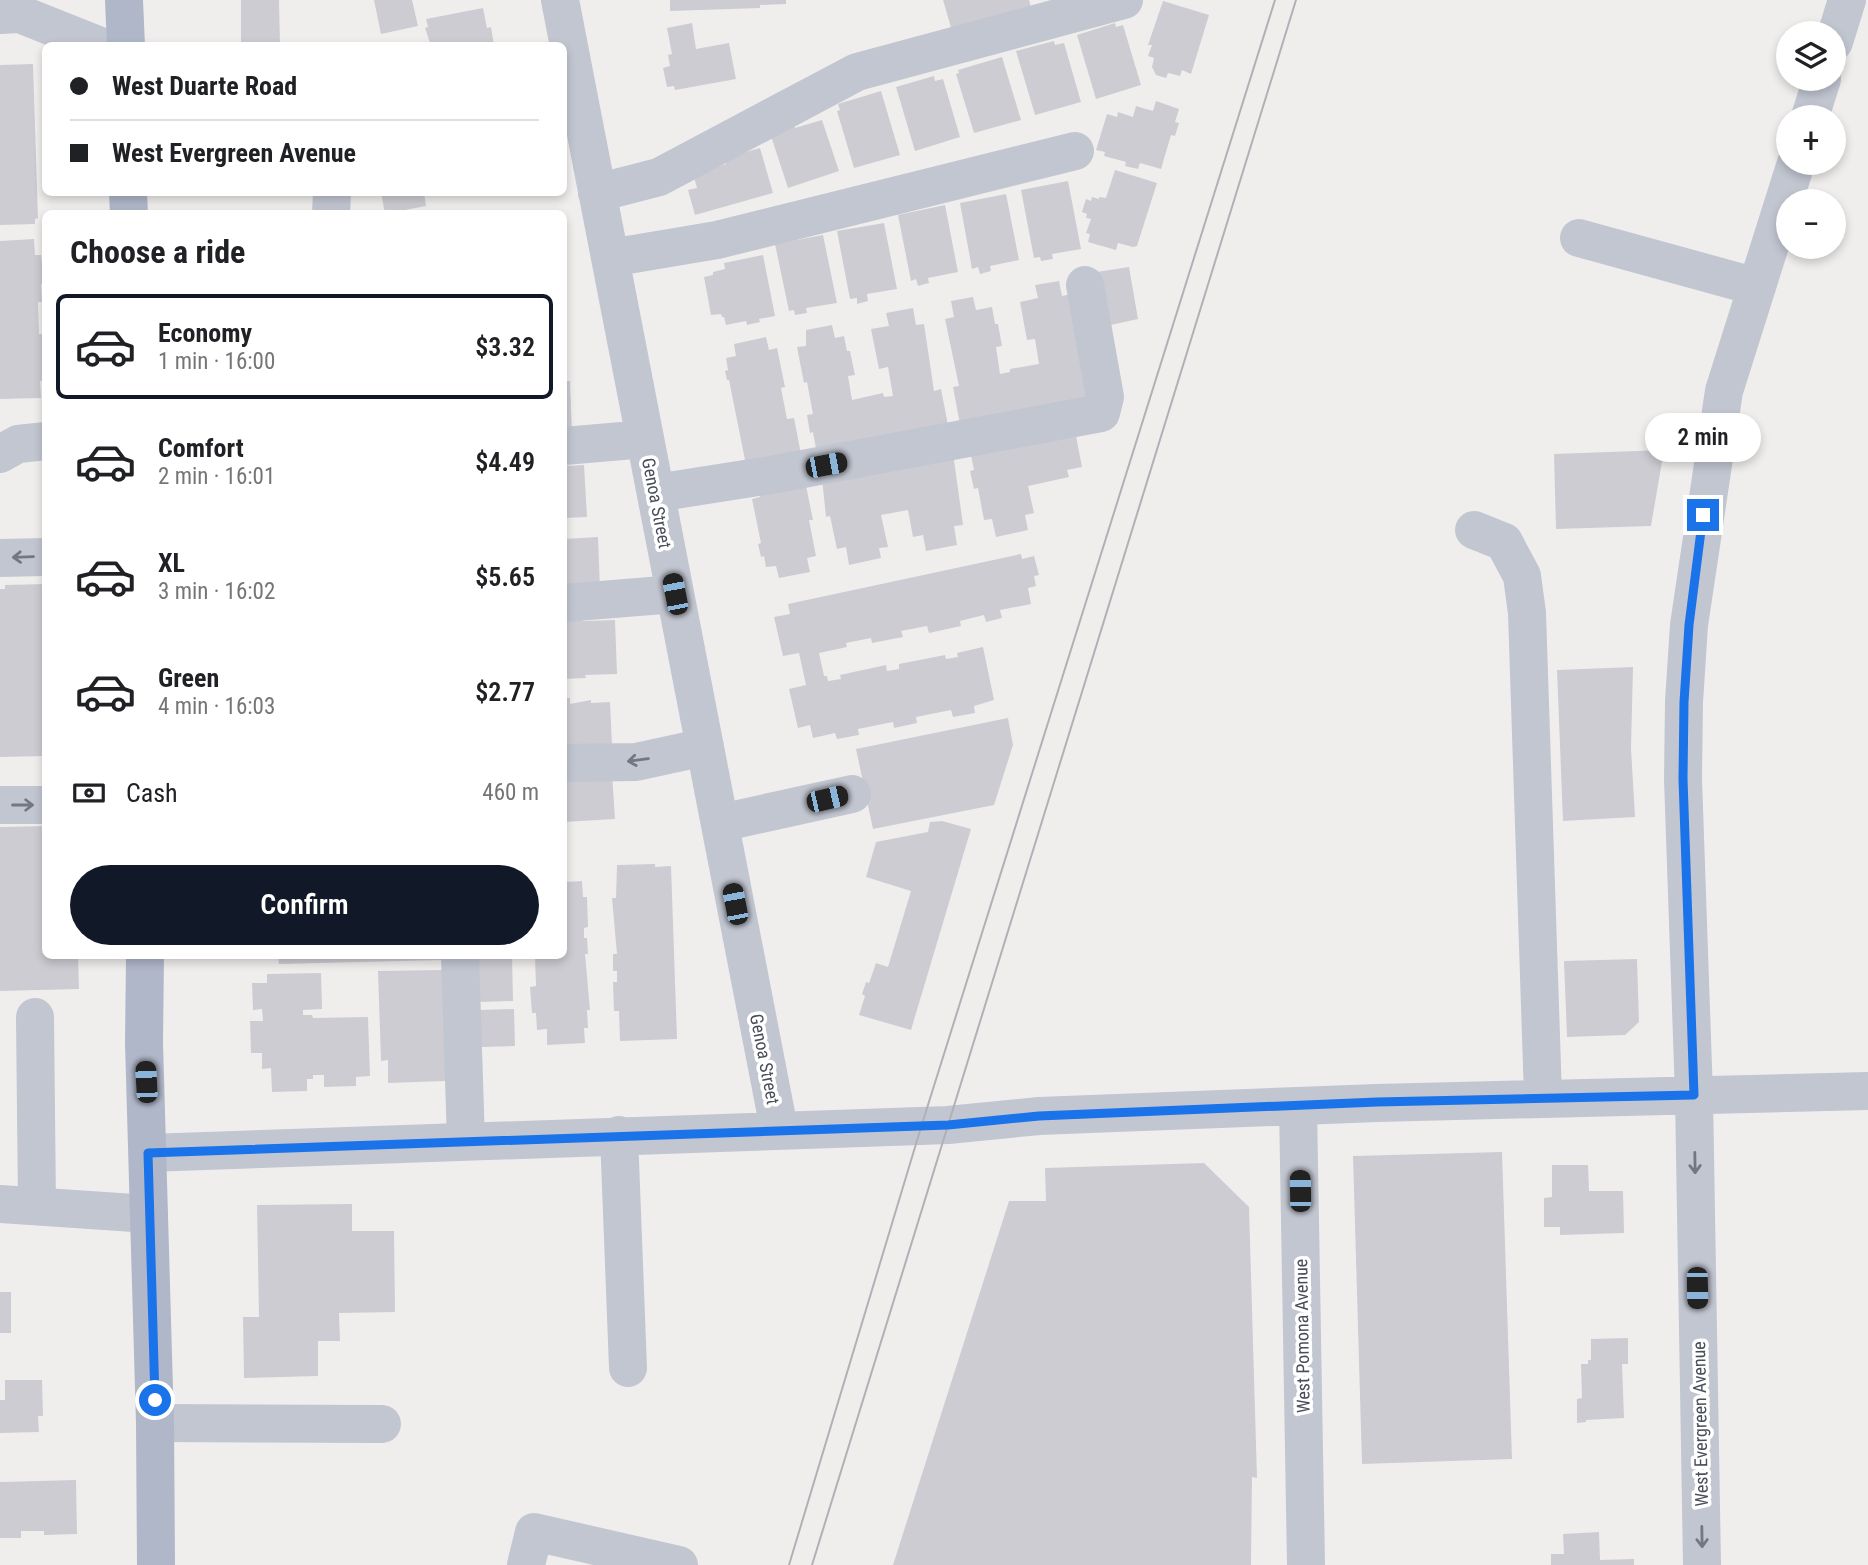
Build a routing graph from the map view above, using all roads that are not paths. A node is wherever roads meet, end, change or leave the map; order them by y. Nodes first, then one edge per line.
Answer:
1 (124, 0) edge
2 (560, 0) edge
3 (1124, 0) edge
4 (1847, 0) edge
5 (20, 10) edge
6 (1840, 21) edge
7 (91, 42) edge
8 (126, 42) edge
9 (1075, 151) dead end
10 (1792, 175) edge
11 (597, 193) junction
12 (1579, 238) dead end
13 (610, 258) junction
14 (1085, 285) dead end
15 (1757, 287) junction
16 (645, 439) junction
17 (42, 442) edge
18 (567, 446) edge
19 (0, 454) edge
20 (656, 493) junction
21 (1474, 530) dead end
22 (42, 557) edge
23 (0, 558) edge
24 (675, 594) junction
25 (567, 603) edge
26 (705, 747) junction
27 (567, 763) edge
28 (852, 794) dead end
29 (0, 805) edge
30 (42, 805) edge
31 (720, 824) junction
32 (145, 959) edge
33 (460, 959) edge
34 (35, 1017) dead end
35 (1868, 1091) edge
36 (1694, 1095) junction
37 (1543, 1097) junction
38 (1298, 1106) junction
39 (779, 1129) junction
40 (619, 1135) junction
41 (466, 1141) junction
42 (148, 1153) junction
43 (18, 1205) edge
44 (149, 1214) junction
45 (628, 1368) dead end
46 (155, 1423) junction
47 (382, 1424) dead end
48 (156, 1565) edge
49 (526, 1565) edge
50 (679, 1565) edge
51 (1307, 1565) edge
52 (1702, 1565) edge

1 - 8 main road
2 - 11 street, Genoa Street
3 - 11 street
4 - 6 street
5 - 7 street
9 - 13 street
10 - 15 street, West Evergreen Avenue
11 - 13 street, Genoa Street
12 - 15 street
13 - 16 street, Genoa Street
14 - 20 street
15 - 36 street, West Evergreen Avenue
16 - 18 street
16 - 20 street, Genoa Street
17 - 19 street
20 - 24 street, Genoa Street
21 - 37 street
22 -> 23 street
24 - 25 street
24 - 26 street, Genoa Street
26 -> 27 street
26 - 31 street, Genoa Street
28 - 31 street
29 -> 30 street
31 - 39 street, Genoa Street
32 - 42 main road
33 - 41 street
34 - 43 street
35 - 36 street
36 - 37 street
36 -> 52 street, West Evergreen Avenue
37 - 38 street
38 - 39 street
38 - 51 street, West Pomona Avenue
39 - 40 street
40 - 41 street
40 - 45 street
41 - 42 street
42 - 44 main road
43 - 44 street
44 - 46 main road
46 - 47 street
46 - 48 main road
49 - 50 street

